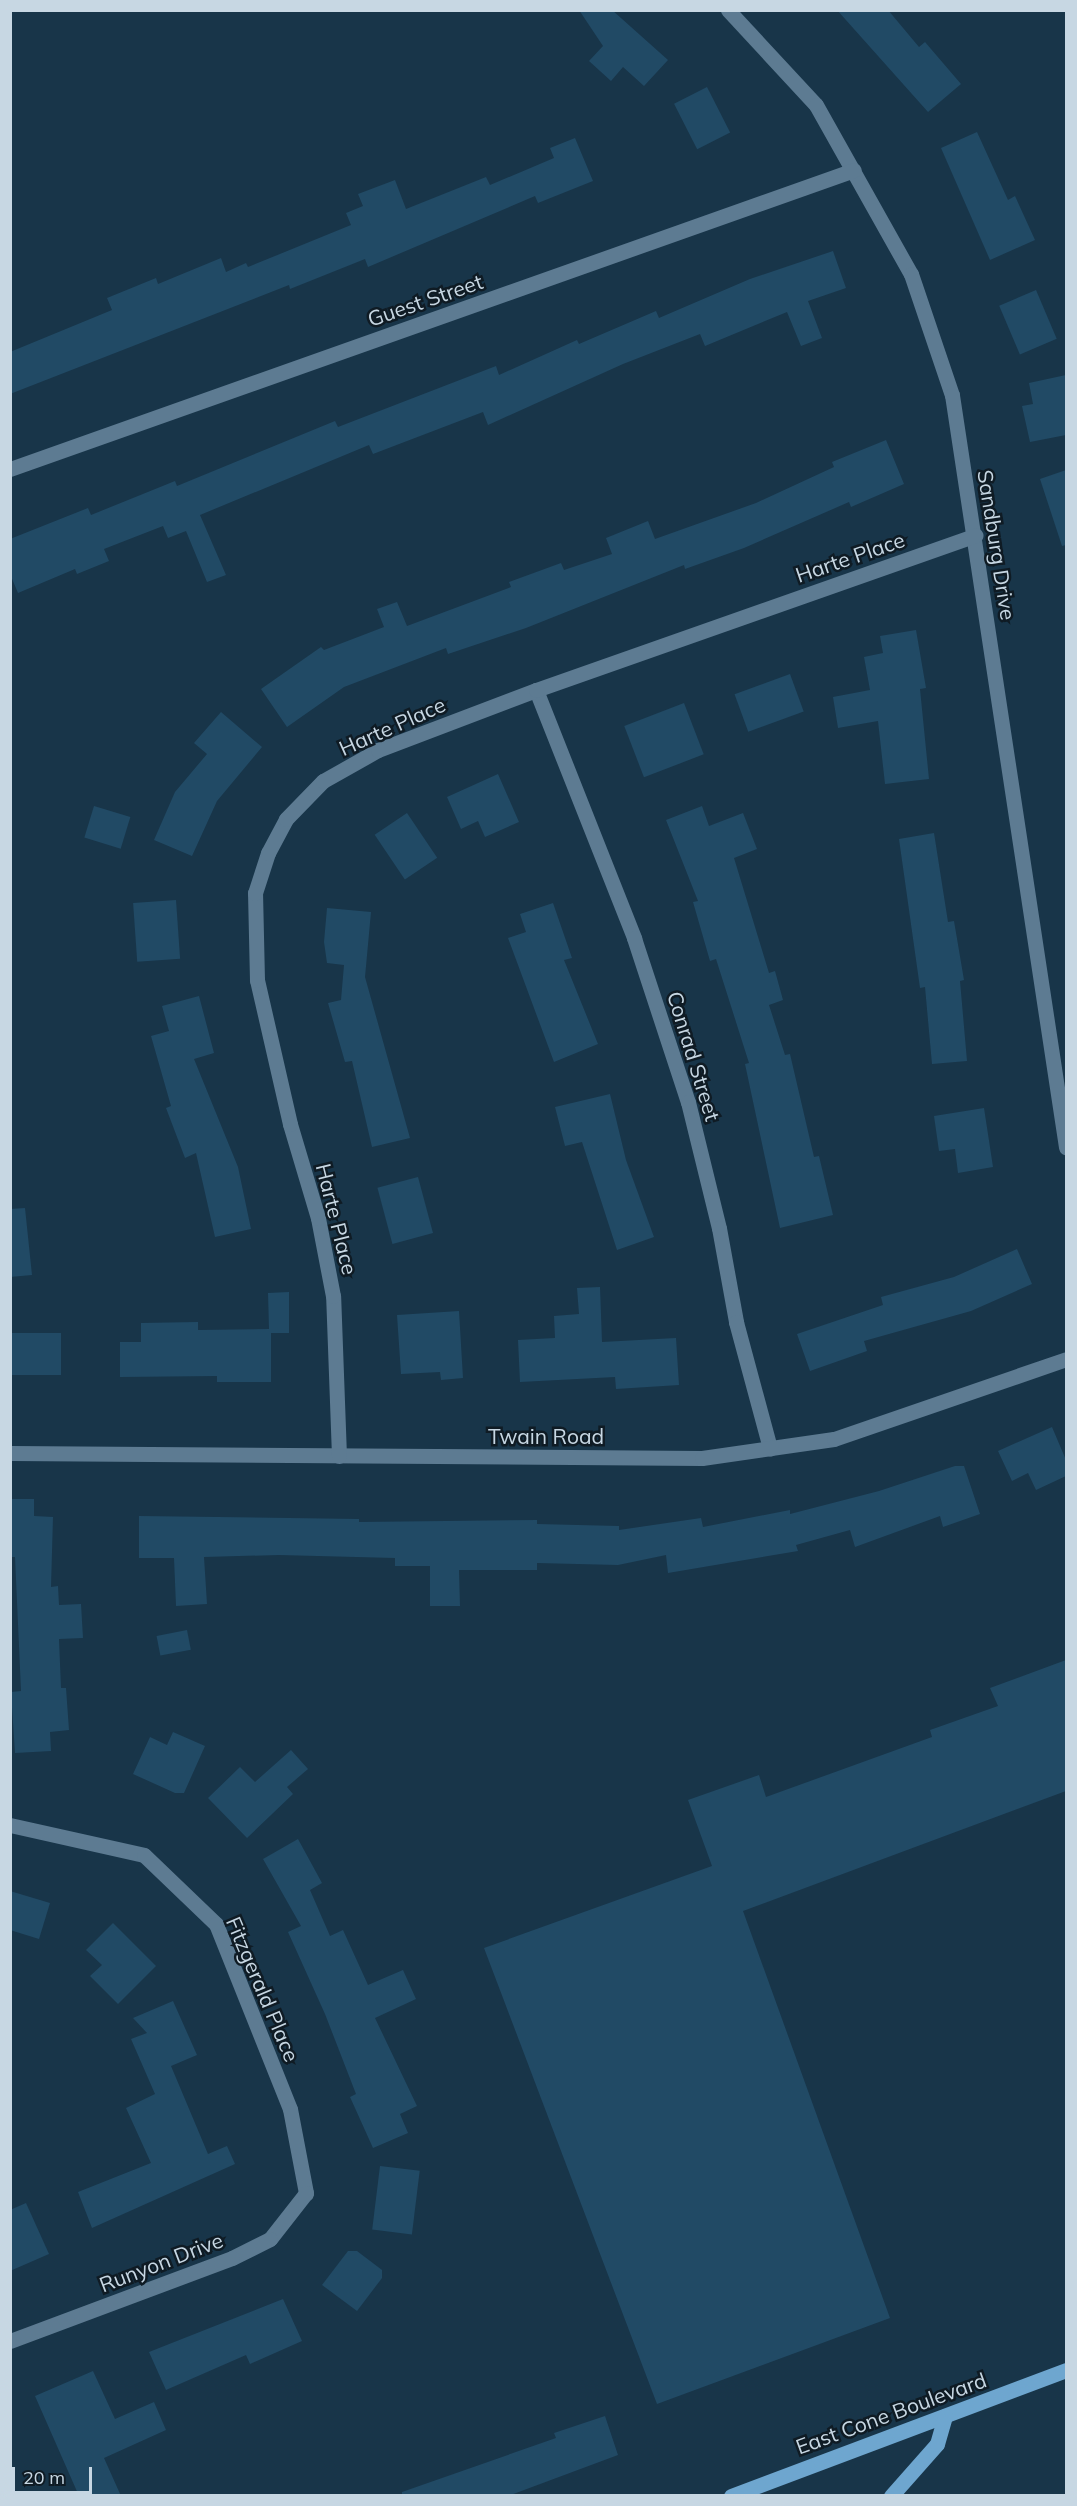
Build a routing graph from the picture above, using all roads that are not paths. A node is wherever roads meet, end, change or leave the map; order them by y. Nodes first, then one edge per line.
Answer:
1 (728, 10) edge
2 (854, 170) junction
3 (10, 469) edge
4 (975, 535) junction
5 (536, 690) junction
6 (1066, 1147) edge
7 (1066, 1359) edge
8 (770, 1448) junction
9 (10, 1454) edge
10 (339, 1456) junction
11 (10, 1826) edge
12 (306, 2193) joint
13 (10, 2341) edge
14 (1066, 2370) edge
15 (945, 2416) junction
16 (731, 2496) edge
17 (891, 2496) edge

1 - 2 street, Sandburg Drive
2 - 3 street, Guest Street
2 - 4 street, Sandburg Drive
4 - 5 street, Harte Place
4 - 6 street, Sandburg Drive
5 - 8 street, Conrad Street
5 - 10 street, Harte Place
7 - 8 street, Twain Road
8 - 10 street, Twain Road
9 - 10 street, Twain Road
11 - 12 street, Fitzgerald Place
12 - 13 street, Runyon Drive
14 - 15 main road, East Cone Boulevard
15 - 16 main road, East Cone Boulevard
15 - 17 main road

